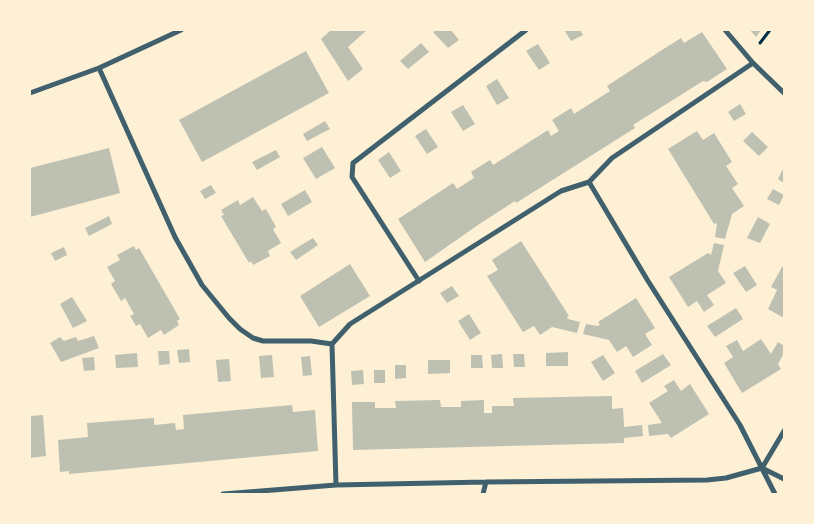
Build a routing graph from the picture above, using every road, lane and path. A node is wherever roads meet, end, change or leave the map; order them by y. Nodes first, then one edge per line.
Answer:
1 (181, 30) edge
2 (526, 30) edge
3 (725, 30) edge
4 (753, 64) junction
5 (99, 68) junction
6 (30, 93) edge
7 (784, 93) edge
8 (589, 182) junction
9 (419, 281) junction
10 (332, 344) junction
11 (784, 431) edge
12 (762, 468) junction
13 (784, 479) edge
14 (486, 482) junction
15 (336, 486) junction
16 (224, 494) edge
17 (483, 494) edge
18 (775, 494) edge

1 - 5 street
2 - 9 street
3 - 4 street
4 - 7 street
4 - 8 street
5 - 6 street
5 - 10 street
8 - 9 street
8 - 12 street
9 - 10 street
10 - 15 street
11 - 12 street
12 - 13 street
12 - 14 street
12 - 18 street
14 - 15 street
14 - 17 street
15 - 16 street

